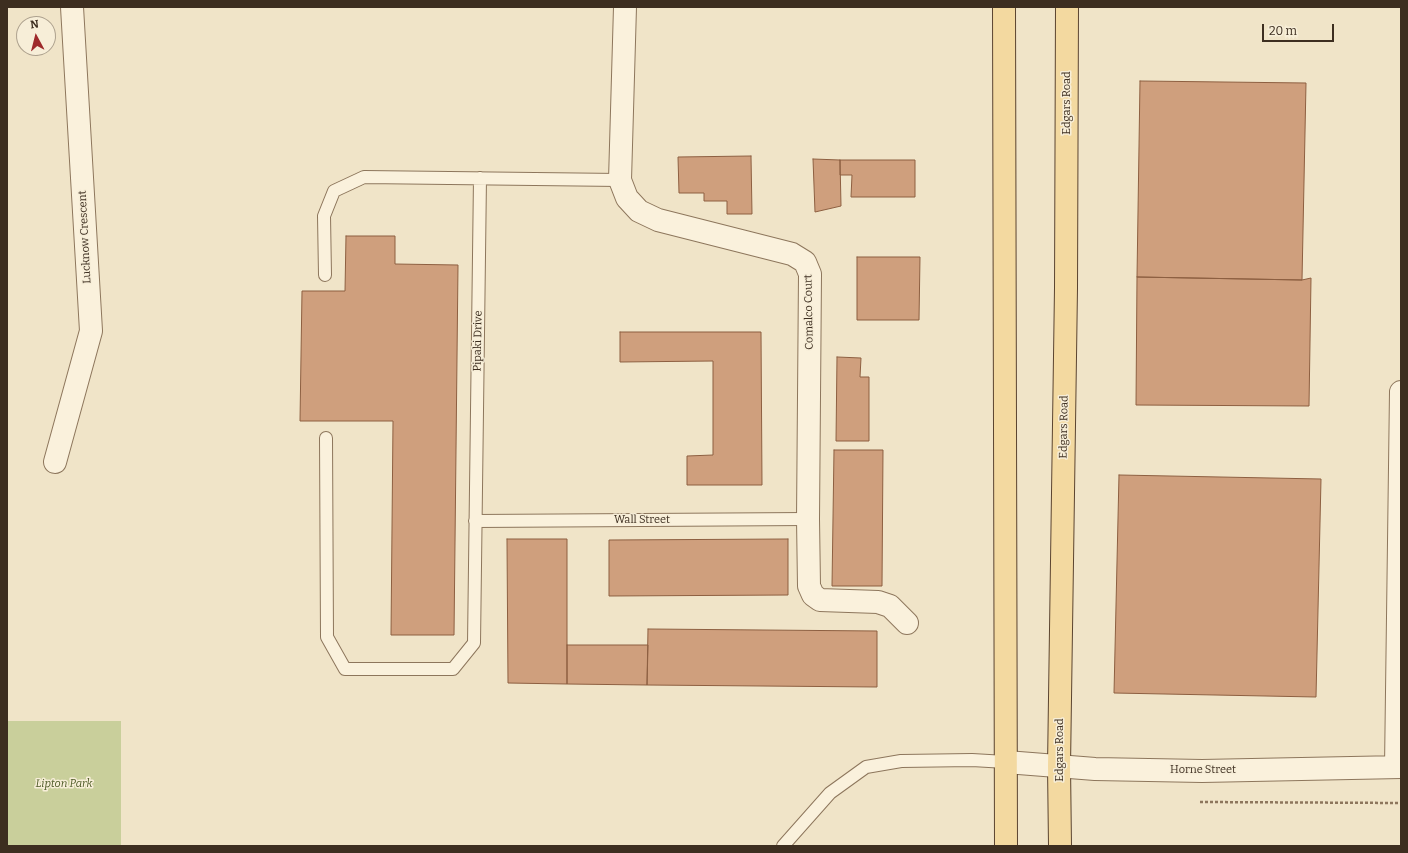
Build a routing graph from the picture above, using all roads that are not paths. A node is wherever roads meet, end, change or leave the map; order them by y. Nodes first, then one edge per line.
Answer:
1 (72, 7) edge
2 (625, 7) edge
3 (1004, 7) edge
4 (1067, 7) edge
5 (480, 178) junction
6 (620, 180) junction
7 (325, 275) dead end
8 (1401, 392) edge
9 (326, 438) dead end
10 (55, 462) dead end
11 (808, 520) junction
12 (475, 521) junction
13 (907, 624) dead end
14 (1006, 762) junction
15 (1059, 766) junction
16 (1399, 767) edge
17 (783, 846) edge
18 (1006, 846) edge
19 (1060, 846) edge

1 - 10 street, Lucknow Crescent
2 - 6 street, Comalco Court
3 - 14 main road
4 - 15 main road, Edgars Road
5 - 6 lane
5 - 7 lane
5 - 12 lane, Pipaki Drive
6 - 11 street, Comalco Court
8 - 16 street
9 - 12 lane, Pipaki Drive
11 - 12 lane, Wall Street
11 - 13 street, Comalco Court
14 - 15 street, Horne Street
14 - 17 lane
14 - 18 main road
15 - 16 street, Horne Street
15 - 19 main road, Edgars Road

